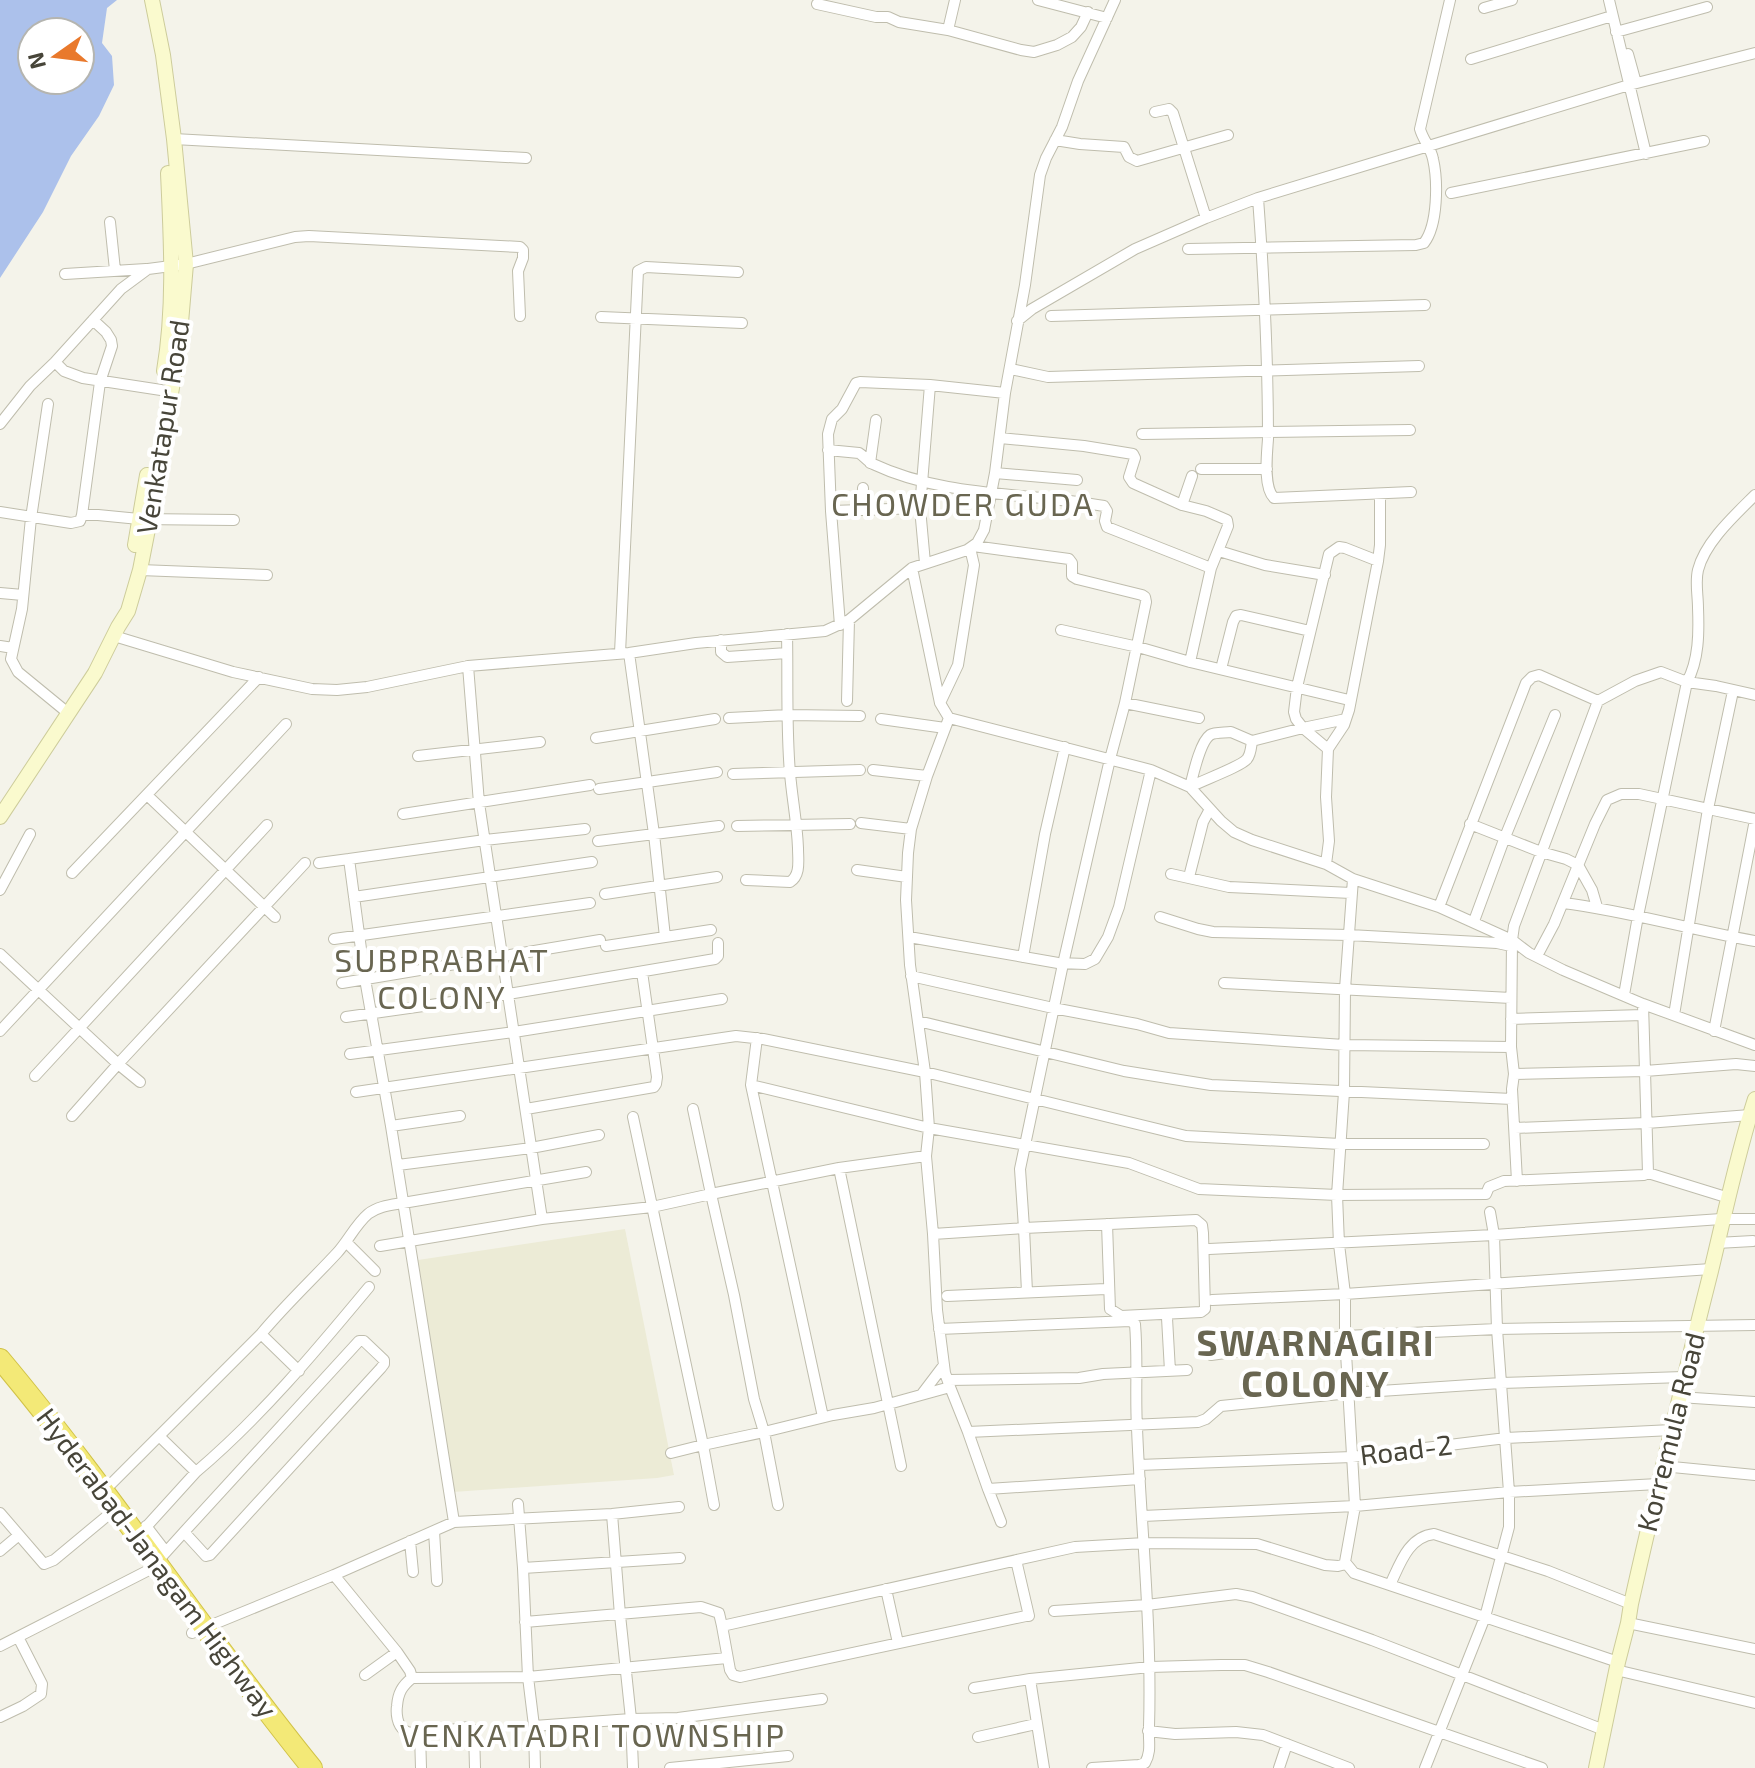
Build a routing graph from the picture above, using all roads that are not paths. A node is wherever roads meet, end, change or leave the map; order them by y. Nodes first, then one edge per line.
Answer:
1 (143, 0) edge
2 (152, 0) edge
3 (955, 0) edge
4 (1038, 0) edge
5 (1115, 0) edge
6 (1450, 0) edge
7 (1512, 0) edge
8 (1612, 0) edge
9 (817, 4) dead end
10 (1707, 7) dead end
11 (1484, 8) dead end
12 (1088, 12) junction
13 (1612, 16) junction
14 (1107, 18) junction
15 (948, 30) junction
16 (1619, 31) junction
17 (1755, 53) edge
18 (1471, 59) dead end
19 (1632, 84) junction
20 (1155, 112) dead end
21 (1228, 135) dead end
22 (174, 139) junction
23 (1055, 140) junction
24 (1704, 141) dead end
25 (1429, 147) junction
26 (1184, 149) junction
27 (1646, 154) junction
28 (526, 158) dead end
29 (1451, 193) dead end
30 (1258, 198) junction
31 (1206, 218) junction
32 (110, 222) dead end
33 (1262, 248) junction
34 (1188, 249) dead end
35 (179, 265) junction
36 (148, 269) junction
37 (115, 270) junction
38 (738, 272) dead end
39 (65, 274) dead end
40 (1425, 305) dead end
41 (1264, 309) junction
42 (520, 316) dead end
43 (1051, 316) dead end
44 (601, 317) dead end
45 (636, 318) junction
46 (93, 320) junction
47 (1017, 321) junction
48 (742, 323) dead end
49 (55, 362) junction
50 (1419, 366) dead end
51 (1011, 369) junction
52 (1268, 371) junction
53 (100, 382) junction
54 (930, 385) junction
55 (161, 390) junction
56 (1005, 393) junction
57 (48, 404) dead end
58 (876, 420) dead end
59 (0, 424) edge
60 (1410, 430) dead end
61 (1268, 433) junction
62 (1142, 434) dead end
63 (1000, 438) junction
64 (828, 450) junction
65 (870, 463) junction
66 (1267, 469) junction
67 (995, 473) junction
68 (1077, 480) dead end
69 (923, 482) junction
70 (863, 488) dead end
71 (1411, 492) dead end
72 (991, 493) junction
73 (1380, 494) junction
74 (1755, 495) edge
75 (1182, 505) junction
76 (920, 508) junction
77 (862, 510) junction
78 (831, 511) junction
79 (0, 512) edge
80 (82, 515) junction
81 (31, 518) junction
82 (144, 519) junction
83 (234, 520) dead end
84 (972, 547) junction
85 (1219, 551) junction
86 (1378, 561) junction
87 (925, 563) junction
88 (912, 568) junction
89 (1211, 568) junction
90 (140, 570) junction
91 (267, 575) dead end
92 (1325, 575) junction
93 (0, 593) edge
94 (23, 595) junction
95 (844, 622) junction
96 (1061, 630) dead end
97 (1310, 631) junction
98 (116, 632) junction
99 (787, 634) junction
100 (721, 640) junction
101 (0, 646) edge
102 (1138, 647) junction
103 (13, 648) junction
104 (624, 653) junction
105 (787, 653) junction
106 (1190, 662) junction
107 (468, 666) junction
108 (1221, 669) junction
109 (259, 677) junction
110 (1687, 682) junction
111 (1297, 687) junction
112 (1733, 691) junction
113 (1755, 695) edge
114 (1349, 700) junction
115 (847, 701) dead end
116 (1598, 701) junction
117 (940, 703) junction
118 (1125, 703) junction
119 (68, 713) junction
120 (789, 715) junction
121 (1555, 715) dead end
122 (860, 716) dead end
123 (729, 718) dead end
124 (1199, 718) dead end
125 (715, 719) dead end
126 (881, 719) dead end
127 (1346, 719) junction
128 (947, 723) junction
129 (286, 724) dead end
130 (1303, 728) junction
131 (640, 730) junction
132 (596, 738) dead end
133 (1252, 741) junction
134 (540, 742) dead end
135 (1065, 747) junction
136 (1328, 749) junction
137 (474, 750) junction
138 (418, 756) dead end
139 (1110, 759) junction
140 (860, 770) dead end
141 (873, 770) dead end
142 (1151, 770) junction
143 (790, 771) junction
144 (717, 772) dead end
145 (733, 774) dead end
146 (927, 776) junction
147 (647, 782) junction
148 (1190, 787) junction
149 (147, 795) junction
150 (1662, 799) junction
151 (479, 803) junction
152 (1210, 809) junction
153 (1708, 809) junction
154 (403, 814) dead end
155 (0, 817) edge
156 (1755, 820) edge
157 (1470, 824) junction
158 (267, 825) dead end
159 (797, 825) junction
160 (719, 826) dead end
161 (737, 826) dead end
162 (585, 829) dead end
163 (911, 829) junction
164 (187, 832) junction
165 (30, 834) dead end
166 (654, 834) junction
167 (1505, 837) junction
168 (485, 840) junction
169 (598, 841) dead end
170 (1541, 852) junction
171 (349, 859) junction
172 (592, 862) dead end
173 (305, 863) dead end
174 (319, 863) dead end
175 (1326, 864) junction
176 (1578, 865) junction
177 (226, 870) junction
178 (857, 870) dead end
179 (72, 873) dead end
180 (1171, 874) dead end
181 (491, 877) junction
182 (717, 877) dead end
183 (907, 877) junction
184 (1189, 877) junction
185 (1353, 879) junction
186 (746, 880) dead end
187 (660, 886) junction
188 (0, 890) edge
189 (1351, 893) junction
190 (605, 894) dead end
191 (354, 897) junction
192 (590, 903) dead end
193 (1563, 903) junction
194 (265, 907) junction
195 (1439, 907) junction
196 (1597, 907) junction
197 (495, 915) junction
198 (1638, 916) junction
199 (275, 917) dead end
200 (1160, 917) dead end
201 (1474, 921) junction
202 (1688, 928) junction
203 (711, 930) dead end
204 (1349, 935) junction
205 (359, 936) junction
206 (665, 937) junction
207 (909, 937) junction
208 (1732, 937) junction
209 (334, 939) dead end
210 (1755, 941) edge
211 (718, 943) dead end
212 (1512, 943) junction
213 (0, 954) edge
214 (502, 956) junction
215 (1537, 956) junction
216 (1023, 957) junction
217 (1063, 964) junction
218 (642, 972) junction
219 (911, 976) junction
220 (365, 979) junction
221 (342, 983) dead end
222 (1224, 983) dead end
223 (1345, 989) junction
224 (39, 990) junction
225 (508, 994) junction
226 (1624, 995) junction
227 (1511, 998) junction
228 (722, 999) dead end
229 (1053, 1008) junction
230 (648, 1010) junction
231 (1643, 1010) junction
232 (372, 1013) junction
233 (1674, 1015) junction
234 (346, 1017) dead end
235 (1511, 1019) junction
236 (918, 1021) junction
237 (80, 1028) junction
238 (0, 1031) edge
239 (1714, 1031) junction
240 (514, 1032) junction
241 (757, 1038) junction
242 (1344, 1045) junction
243 (1755, 1045) edge
244 (1511, 1047) junction
245 (653, 1048) junction
246 (378, 1050) junction
247 (1044, 1053) junction
248 (350, 1054) dead end
249 (118, 1064) junction
250 (1755, 1066) edge
251 (520, 1069) junction
252 (1645, 1071) junction
253 (925, 1072) junction
254 (1514, 1074) junction
255 (35, 1076) dead end
256 (140, 1082) dead end
257 (751, 1085) junction
258 (385, 1088) junction
259 (356, 1092) dead end
260 (1344, 1092) junction
261 (1512, 1099) junction
262 (1755, 1099) edge
263 (1035, 1101) junction
264 (526, 1109) junction
265 (693, 1109) dead end
266 (1750, 1115) junction
267 (72, 1116) dead end
268 (460, 1116) dead end
269 (633, 1117) dead end
270 (1647, 1123) junction
271 (391, 1126) junction
272 (929, 1128) junction
273 (1515, 1128) junction
274 (599, 1135) dead end
275 (1026, 1144) junction
276 (1340, 1144) junction
277 (1484, 1144) dead end
278 (531, 1148) junction
279 (926, 1156) junction
280 (398, 1165) junction
281 (839, 1168) junction
282 (586, 1172) dead end
283 (1648, 1173) junction
284 (536, 1180) junction
285 (772, 1181) junction
286 (1517, 1181) junction
287 (711, 1194) junction
288 (1337, 1195) junction
289 (1729, 1198) junction
290 (403, 1203) junction
291 (652, 1207) junction
292 (1490, 1212) dead end
293 (542, 1219) junction
294 (1721, 1219) junction
295 (1755, 1219) edge
296 (1107, 1224) junction
297 (1024, 1228) junction
298 (933, 1234) junction
299 (1494, 1235) junction
300 (410, 1241) junction
301 (1753, 1241) dead end
302 (346, 1242) junction
303 (1717, 1243) junction
304 (1339, 1244) junction
305 (380, 1246) dead end
306 (1209, 1249) dead end
307 (1711, 1269) junction
308 (375, 1271) dead end
309 (1495, 1284) junction
310 (369, 1287) dead end
311 (1106, 1289) dead end
312 (1027, 1292) junction
313 (1345, 1294) junction
314 (947, 1296) dead end
315 (1212, 1300) dead end
316 (1167, 1318) dead end
317 (1755, 1325) edge
318 (1697, 1326) junction
319 (939, 1329) junction
320 (1497, 1329) junction
321 (261, 1334) junction
322 (1345, 1336) junction
323 (1211, 1355) dead end
324 (0, 1359) edge
325 (944, 1365) junction
326 (1187, 1370) dead end
327 (299, 1371) junction
328 (1170, 1371) junction
329 (1137, 1373) junction
330 (0, 1375) edge
331 (1683, 1377) junction
332 (949, 1383) junction
333 (1501, 1383) junction
334 (1350, 1393) junction
335 (920, 1395) junction
336 (1679, 1397) junction
337 (1755, 1402) edge
338 (889, 1404) junction
339 (823, 1417) junction
340 (1137, 1425) junction
341 (1672, 1430) junction
342 (764, 1432) junction
343 (968, 1432) junction
344 (159, 1436) junction
345 (1506, 1438) junction
346 (703, 1445) junction
347 (671, 1453) dead end
348 (1352, 1457) junction
349 (1139, 1465) junction
350 (901, 1466) dead end
351 (1662, 1466) junction
352 (196, 1472) junction
353 (1755, 1475) edge
354 (1140, 1479) junction
355 (1658, 1484) junction
356 (988, 1489) junction
357 (103, 1492) junction
358 (1509, 1492) junction
359 (518, 1504) dead end
360 (714, 1505) dead end
361 (778, 1505) dead end
362 (1355, 1506) junction
363 (679, 1507) dead end
364 (0, 1513) edge
365 (612, 1514) junction
366 (107, 1516) junction
367 (1143, 1516) junction
368 (518, 1519) junction
369 (454, 1522) junction
370 (1001, 1522) dead end
371 (434, 1531) junction
372 (142, 1532) junction
373 (184, 1532) junction
374 (19, 1535) junction
375 (410, 1541) junction
376 (1145, 1543) junction
377 (0, 1551) edge
378 (1502, 1556) junction
379 (680, 1558) dead end
380 (1016, 1560) junction
381 (156, 1562) junction
382 (617, 1562) junction
383 (1346, 1564) junction
384 (523, 1568) junction
385 (413, 1572) dead end
386 (334, 1575) junction
387 (437, 1581) dead end
388 (1390, 1585) junction
389 (886, 1589) junction
390 (1631, 1604) junction
391 (1147, 1605) junction
392 (1054, 1611) dead end
393 (620, 1615) junction
394 (1485, 1617) junction
395 (525, 1622) junction
396 (1628, 1623) junction
397 (722, 1626) junction
398 (199, 1630) junction
399 (18, 1637) junction
400 (898, 1643) junction
401 (0, 1646) edge
402 (1755, 1649) edge
403 (397, 1652) junction
404 (727, 1658) junction
405 (1617, 1666) junction
406 (1150, 1667) junction
407 (626, 1668) junction
408 (365, 1675) dead end
409 (1463, 1675) junction
410 (528, 1677) junction
411 (412, 1678) junction
412 (1030, 1679) junction
413 (974, 1688) dead end
414 (822, 1699) dead end
415 (1755, 1703) edge
416 (0, 1717) edge
417 (631, 1719) junction
418 (1036, 1724) junction
419 (534, 1726) junction
420 (1604, 1730) junction
421 (1148, 1731) junction
422 (1438, 1731) junction
423 (420, 1733) junction
424 (978, 1737) dead end
425 (1287, 1744) junction
426 (788, 1756) dead end
427 (299, 1768) edge
428 (312, 1768) edge
429 (421, 1768) edge
430 (475, 1768) edge
431 (535, 1768) edge
432 (633, 1768) edge
433 (670, 1768) edge
434 (1044, 1768) edge
435 (1092, 1768) edge
436 (1279, 1768) edge
437 (1349, 1768) edge
438 (1425, 1768) edge
439 (1542, 1768) edge
440 (1596, 1768) edge

1 - 35 street
2 - 22 street, Venkatapur Road
3 - 15 street
4 - 12 street
5 - 14 street
6 - 25 street
7 - 11 street
8 - 13 street
8 - 16 street
9 - 15 street
10 - 16 street
12 - 14 street
12 - 15 street
13 - 16 street
13 - 18 street
14 - 23 street
16 - 19 street
17 - 19 street
19 - 25 street
19 - 27 street
20 - 26 street
21 - 26 street
22 - 28 street
22 - 35 street, Venkatapur Road
23 - 26 street
23 - 47 street
24 - 27 street
25 - 30 street
25 - 33 street
26 - 31 street
27 - 29 street
30 - 31 street
30 - 33 street
31 - 47 street
32 - 37 street
33 - 34 street
33 - 41 street
35 - 36 street
35 - 42 street
35 - 55 street
35 - 82 street, Venkatapur Road
36 - 37 street
36 - 46 street
37 - 39 street
38 - 45 street
40 - 41 street
41 - 43 street
41 - 52 street
44 - 45 street
45 - 48 street
45 - 104 street
46 - 49 street
46 - 53 street
47 - 51 street
49 - 53 street
49 - 59 street
50 - 52 street
51 - 52 street
51 - 56 street
52 - 61 street
53 - 55 street
53 - 80 street
54 - 56 street
54 - 64 street
54 - 69 street
55 - 82 street
56 - 63 street
57 - 81 street
58 - 65 street
60 - 61 street
61 - 62 street
61 - 66 street
63 - 67 street
63 - 75 street
64 - 65 street
64 - 78 street
65 - 69 street
66 - 73 street
66 - 75 street
67 - 68 street
67 - 72 street
69 - 72 street
69 - 76 street
70 - 77 street
71 - 73 street
72 - 84 street
72 - 89 street
73 - 86 street
74 - 110 street
75 - 85 street
76 - 77 street
76 - 87 street
77 - 78 street
78 - 95 street
79 - 81 street
80 - 81 street
80 - 82 street
81 - 94 street
82 - 83 street
82 - 90 street, Venkatapur Road
82 - 98 street
84 - 87 street
84 - 102 street
84 - 117 street
85 - 89 street
85 - 92 street
86 - 92 street
86 - 114 street
87 - 88 street
88 - 95 street
88 - 117 street
89 - 106 street
90 - 91 street
90 - 98 street, Venkatapur Road
92 - 97 street
93 - 94 street
94 - 103 street
95 - 99 street
95 - 115 street
96 - 102 street
97 - 108 street
97 - 111 street
98 - 109 street
98 - 119 street, Venkatapur Road
99 - 100 street
99 - 105 street
100 - 104 street
100 - 105 street
101 - 103 street
102 - 106 street
102 - 118 street
103 - 119 street
104 - 107 street
104 - 131 street
105 - 120 street
106 - 108 street
107 - 109 street
107 - 137 street
108 - 111 street
109 - 149 street
110 - 112 street
110 - 116 street
110 - 150 street
111 - 114 street
111 - 130 street
112 - 113 street
112 - 153 street
114 - 127 street
116 - 157 street
116 - 170 street
117 - 128 street
118 - 124 street
118 - 139 street
119 - 155 street, Venkatapur Road
120 - 122 street
120 - 123 street
120 - 143 street
121 - 167 street
125 - 131 street
126 - 128 street
127 - 130 street
127 - 136 street
128 - 135 street
128 - 146 street
129 - 164 street
130 - 133 street
130 - 136 street
131 - 132 street
131 - 147 street
133 - 148 street
133 - 148 street
134 - 137 street
135 - 139 street
135 - 216 street
136 - 175 street
137 - 138 street
137 - 151 street
139 - 142 street
139 - 217 street
140 - 143 street
141 - 146 street
142 - 148 street
142 - 217 street
143 - 145 street
143 - 159 street
144 - 147 street
146 - 163 street
147 - 151 street
147 - 166 street
148 - 152 street
149 - 164 street
149 - 179 street
150 - 153 street
150 - 176 street
150 - 198 street
151 - 154 street
151 - 168 street
152 - 175 street
152 - 184 street
153 - 156 street
153 - 202 street
156 - 208 street
157 - 167 street
157 - 195 street
158 - 177 street
159 - 161 street
159 - 163 street
159 - 186 street
160 - 166 street
162 - 168 street
163 - 183 street
164 - 177 street
164 - 224 street
165 - 188 street
166 - 169 street
166 - 187 street
167 - 170 street
167 - 201 street
168 - 171 street
168 - 181 street
170 - 176 street
170 - 212 street
171 - 174 street
171 - 191 street
172 - 181 street
173 - 194 street
175 - 185 street
176 - 193 street
176 - 196 street
177 - 194 street
177 - 237 street
178 - 183 street
180 - 184 street
181 - 191 street
181 - 197 street
182 - 187 street
183 - 207 street
184 - 189 street
185 - 189 street
185 - 195 street
187 - 190 street
187 - 206 street
189 - 204 street
191 - 205 street
192 - 197 street
193 - 196 street
193 - 215 street
194 - 199 street
194 - 249 street
195 - 201 street
196 - 198 street
197 - 205 street
197 - 214 street
198 - 202 street
198 - 226 street
200 - 204 street
201 - 212 street
202 - 208 street
202 - 233 street
203 - 206 street
204 - 212 street
204 - 223 street
205 - 209 street
205 - 220 street
206 - 214 street
207 - 216 street
207 - 219 street
208 - 210 street
208 - 239 street
211 - 218 street
212 - 215 street
212 - 227 street
213 - 224 street
214 - 220 street
214 - 225 street
215 - 226 street
216 - 217 street
217 - 229 street
218 - 225 street
218 - 230 street
219 - 229 street
219 - 236 street
220 - 221 street
220 - 232 street
222 - 223 street
223 - 227 street
223 - 242 street
224 - 237 street
224 - 238 street
225 - 232 street
225 - 240 street
226 - 231 street
227 - 235 street
228 - 230 street
229 - 242 street
229 - 247 street
230 - 240 street
230 - 245 street
231 - 233 street
231 - 235 street
231 - 252 street
232 - 234 street
232 - 246 street
233 - 239 street
235 - 244 street
236 - 247 street
236 - 253 street
237 - 249 street
237 - 255 street
239 - 243 street
240 - 246 street
240 - 251 street
241 - 245 street
241 - 253 street
241 - 257 street
242 - 244 street
242 - 260 street
244 - 254 street
245 - 251 street
245 - 264 street
246 - 248 street
246 - 258 street
247 - 260 street
247 - 263 street
249 - 256 street
249 - 267 street
250 - 252 street
251 - 258 street
251 - 264 street
252 - 254 street
252 - 270 street
253 - 263 street
253 - 272 street
254 - 261 street
257 - 272 street
257 - 285 street
258 - 259 street
258 - 271 street
260 - 261 street
260 - 276 street
261 - 273 street
262 - 266 street, Korremula Road
263 - 275 street
263 - 276 street
264 - 278 street
265 - 287 street
266 - 270 street
266 - 289 street, Korremula Road
268 - 271 street
269 - 291 street
270 - 273 street
270 - 283 street
271 - 280 street
272 - 275 street
272 - 279 street
273 - 286 street
274 - 278 street
275 - 288 street
275 - 297 street
276 - 277 street
276 - 288 street
278 - 280 street
278 - 284 street
279 - 281 street
279 - 298 street
280 - 290 street
281 - 285 street
281 - 338 street
282 - 284 street
283 - 286 street
283 - 289 street
284 - 290 street
284 - 293 street
285 - 287 street
285 - 339 street
286 - 288 street
287 - 291 street
287 - 342 street
288 - 304 street
289 - 294 street, Korremula Road
290 - 300 street
290 - 302 street
291 - 293 street
291 - 346 street
292 - 299 street
293 - 300 street
294 - 295 street
294 - 299 street
294 - 303 street, Korremula Road
296 - 296 street
296 - 297 street
297 - 298 street
297 - 312 street
298 - 319 street
299 - 304 street
299 - 309 street
300 - 305 street
300 - 369 street
301 - 303 street
302 - 308 street
302 - 321 street
303 - 307 street, Korremula Road
304 - 306 street
304 - 313 street
307 - 309 street
307 - 318 street, Korremula Road
309 - 313 street
309 - 320 street
310 - 327 street
311 - 312 street
312 - 314 street
313 - 315 street
313 - 322 street
316 - 328 street
317 - 318 street
318 - 320 street
318 - 331 street, Korremula Road
319 - 325 street
319 - 329 street
320 - 322 street
320 - 333 street
321 - 327 street
321 - 344 street
322 - 323 street
322 - 334 street
324 - 357 highway, Hyderabad-Janagam Highway
325 - 332 street
325 - 335 street
326 - 328 street
327 - 352 street
328 - 329 street
329 - 332 street
329 - 340 street
330 - 366 highway, Hyderabad-Janagam Highway
331 - 333 street
331 - 336 street, Korremula Road
332 - 335 street
332 - 343 street
333 - 334 street
333 - 345 street
334 - 340 street
334 - 348 street
335 - 338 street
336 - 337 street
336 - 341 street, Korremula Road
338 - 339 street
338 - 350 street
339 - 342 street
340 - 343 street
340 - 349 street
341 - 345 street, Road-2
341 - 351 street, Korremula Road
342 - 346 street
342 - 361 street
343 - 356 street
344 - 352 street
344 - 357 street
345 - 348 street, Road-2
345 - 358 street
346 - 347 street
346 - 360 street
348 - 349 street, Road-2
348 - 362 street
349 - 354 street
351 - 353 street
351 - 355 street, Korremula Road
352 - 372 street
354 - 356 street
354 - 367 street
355 - 358 street
355 - 390 street, Korremula Road
356 - 370 street
357 - 372 highway, Hyderabad-Janagam Highway
358 - 362 street
358 - 378 street
359 - 368 street
362 - 367 street
362 - 383 street
363 - 365 street
364 - 374 street
365 - 368 street
365 - 382 street
366 - 374 street
366 - 381 highway, Hyderabad-Janagam Highway
367 - 376 street
368 - 369 street
368 - 384 street
369 - 371 street
371 - 375 street
371 - 387 street
372 - 381 highway, Hyderabad-Janagam Highway
373 - 373 street
373 - 381 street
374 - 377 street
375 - 385 street
375 - 386 street
376 - 380 street
376 - 383 street
376 - 391 street
378 - 388 street
378 - 390 street
378 - 394 street
379 - 382 street
380 - 389 street
380 - 400 street
381 - 398 highway, Hyderabad-Janagam Highway
381 - 399 street
382 - 384 street
382 - 393 street
383 - 388 street
384 - 395 street
386 - 398 street
386 - 403 street
388 - 394 street
389 - 397 street
389 - 400 street
390 - 396 street, Korremula Road
391 - 392 street
391 - 406 street
391 - 409 street
393 - 395 street
393 - 397 street
393 - 407 street
394 - 405 street
394 - 409 street
395 - 410 street
396 - 402 street
396 - 405 street, Korremula Road
397 - 404 street
398 - 427 highway, Hyderabad-Janagam Highway
398 - 428 highway, Hyderabad-Janagam Highway
399 - 401 street
399 - 416 street
400 - 404 street
403 - 408 street
403 - 411 street
404 - 407 street
405 - 415 street
405 - 420 street, Korremula Road
406 - 412 street
406 - 421 street
406 - 422 street
407 - 410 street
407 - 417 street
409 - 420 street
409 - 422 street
410 - 411 street
410 - 419 street
411 - 423 street
412 - 413 street
412 - 418 street
414 - 417 street
417 - 419 street
417 - 432 street
418 - 424 street
418 - 434 street
419 - 431 street
420 - 440 street, Korremula Road
421 - 425 street
421 - 435 street
422 - 438 street
422 - 439 street
423 - 429 street
423 - 430 street
425 - 436 street
425 - 437 street
426 - 433 street

